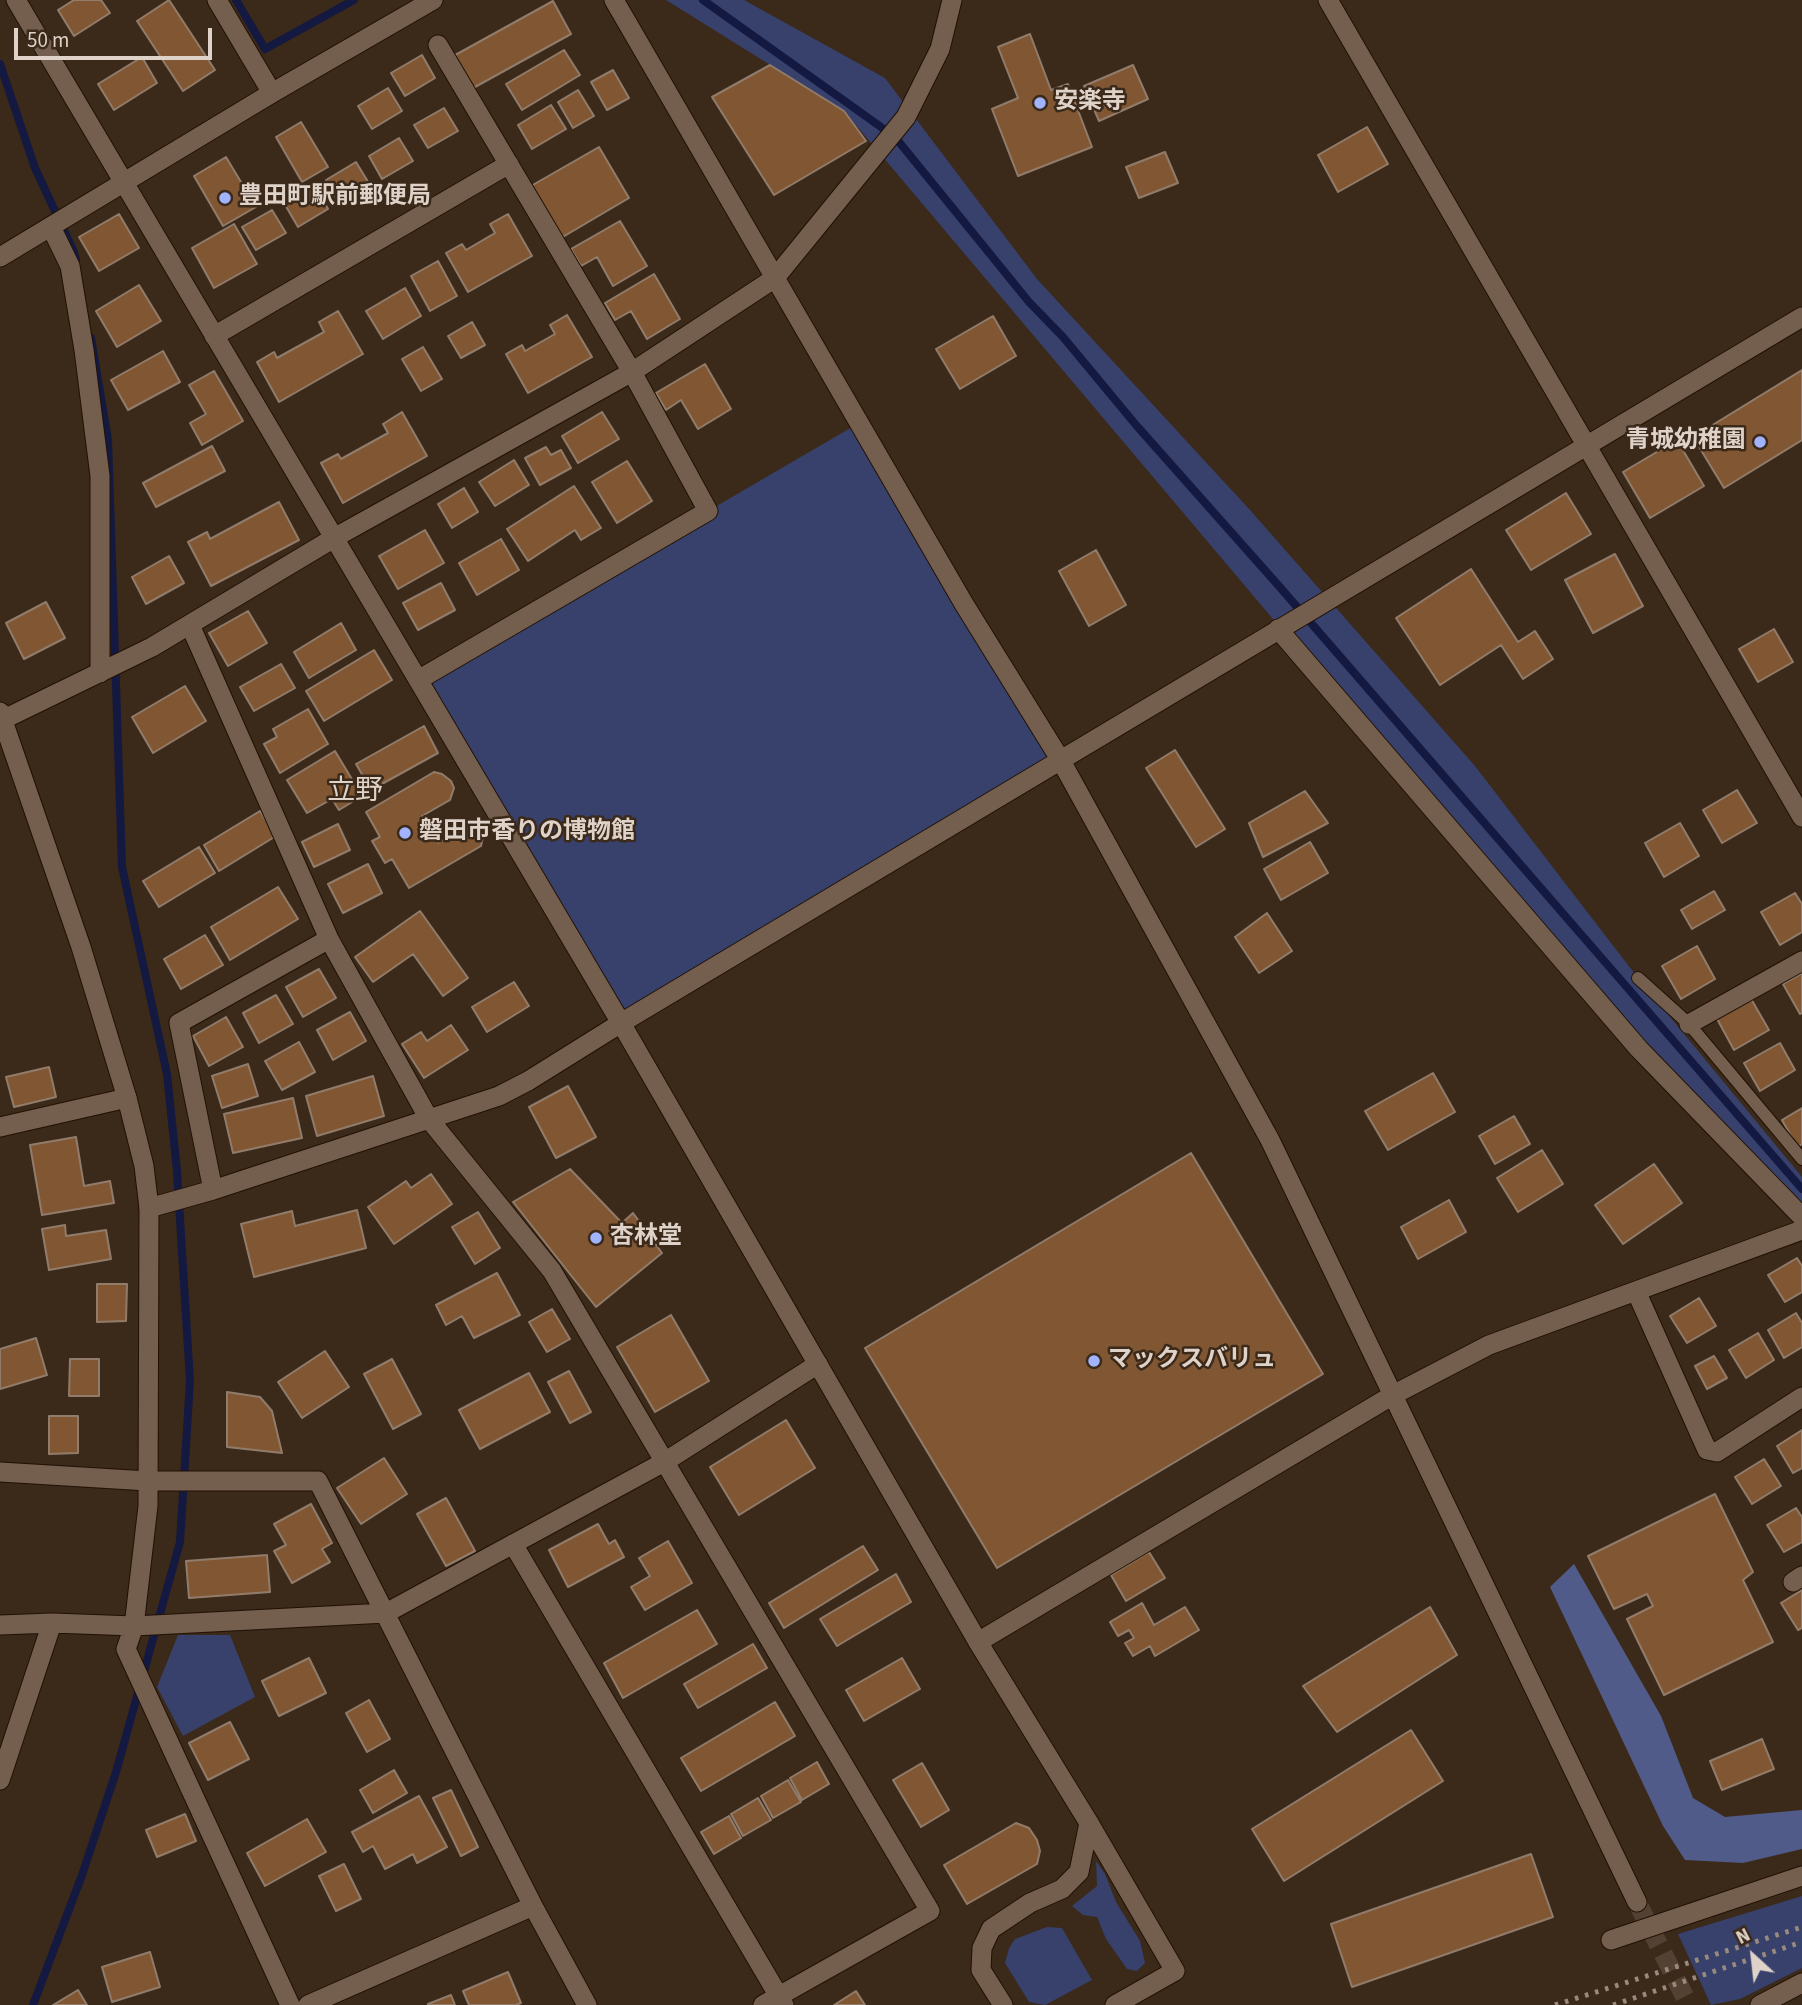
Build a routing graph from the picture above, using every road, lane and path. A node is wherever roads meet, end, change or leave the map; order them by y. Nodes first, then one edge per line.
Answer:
1 (16, 0) edge
2 (217, 0) edge
3 (433, 0) edge
4 (614, 0) edge
5 (952, 0) edge
6 (1328, 0) edge
7 (438, 45) dead end
8 (272, 93) junction
9 (509, 164) junction
10 (123, 184) junction
11 (51, 227) junction
12 (0, 257) edge
13 (775, 278) junction
14 (1802, 317) edge
15 (214, 336) junction
16 (632, 372) junction
17 (1587, 445) junction
18 (334, 538) junction
19 (190, 625) junction
20 (1278, 629) junction
21 (100, 673) junction
22 (418, 680) junction
23 (1, 718) edge
24 (1060, 759) junction
25 (1802, 817) edge
26 (328, 939) junction
27 (1802, 961) edge
28 (1638, 978) dead end
29 (621, 1023) junction
30 (1689, 1024) junction
31 (127, 1098) junction
32 (429, 1119) junction
33 (0, 1128) edge
34 (1802, 1158) edge
35 (214, 1190) junction
36 (149, 1208) junction
37 (1802, 1217) edge
38 (1802, 1230) edge
39 (1636, 1291) junction
40 (818, 1364) junction
41 (1393, 1395) junction
42 (1802, 1397) edge
43 (666, 1461) junction
44 (0, 1472) edge
45 (148, 1481) junction
46 (513, 1544) junction
47 (386, 1613) junction
48 (52, 1623) junction
49 (0, 1625) edge
50 (135, 1626) junction
51 (978, 1642) junction
52 (0, 1780) edge
53 (1089, 1823) junction
54 (1802, 1876) edge
55 (1637, 1902) tunnel mouth
56 (533, 1906) junction
57 (1611, 1940) dead end
58 (1802, 1983) edge
59 (776, 2002) edge
60 (290, 2005) edge
61 (308, 2005) edge
62 (587, 2005) edge
63 (1003, 2005) edge
64 (1115, 2005) edge
65 (1760, 2005) edge

1 - 10 street
2 - 8 street
3 - 8 street
4 - 13 street
5 - 13 street
6 - 17 street
7 - 9 street
8 - 10 street
9 - 15 street
9 - 16 street
10 - 11 street
10 - 15 street
11 - 12 street
11 - 21 street
13 - 16 street
13 - 24 street
14 - 17 street
15 - 18 street
16 - 18 street
16 - 22 street
17 - 20 street
17 - 25 street
18 - 19 street
18 - 22 street
19 - 21 street
19 - 26 street
20 - 24 street
20 - 37 street
21 - 23 street
22 - 29 street
23 - 31 street
24 - 29 street
24 - 41 street
26 - 32 street
26 - 35 street
27 - 30 street
28 - 30 lane
29 - 32 street
29 - 40 street
30 - 34 lane
31 - 33 street
31 - 36 street
32 - 35 street
32 - 43 street
35 - 36 street
36 - 45 street
38 - 39 street
39 - 41 street
39 - 42 street
40 - 43 street
40 - 51 street
41 - 51 street
41 - 55 street
43 - 46 street
43 - 59 street
44 - 45 street
45 - 47 street
45 - 50 street
46 - 47 street
46 - 59 street
47 - 50 street
47 - 56 street
48 - 49 street
48 - 50 street
48 - 52 street
50 - 60 street
51 - 53 street
53 - 63 street
53 - 64 street
54 - 57 street
56 - 61 street
56 - 62 street
58 - 65 street

